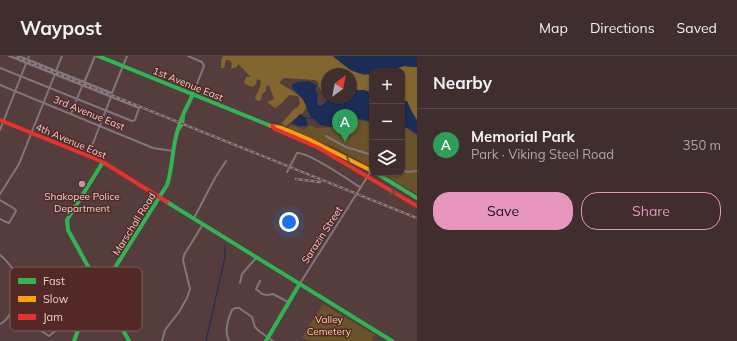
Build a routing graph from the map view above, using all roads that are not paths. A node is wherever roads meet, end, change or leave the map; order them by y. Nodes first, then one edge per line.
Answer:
1 (9, 56) edge
2 (18, 56) edge
3 (29, 56) edge
4 (62, 56) edge
5 (95, 56) edge
6 (98, 56) edge
7 (127, 56) edge
8 (188, 56) edge
9 (28, 59) junction
10 (27, 63) junction
11 (123, 66) junction
12 (0, 68) edge
13 (56, 71) junction
14 (55, 74) junction
15 (21, 76) junction
16 (84, 83) junction
17 (0, 85) edge
18 (82, 86) junction
19 (49, 88) junction
20 (15, 92) junction
21 (193, 94) junction
22 (111, 97) junction
23 (77, 99) junction
24 (43, 103) junction
25 (106, 110) junction
26 (71, 114) junction
27 (2, 121) edge
28 (99, 126) junction
29 (0, 130) edge
30 (32, 133) junction
31 (290, 133) junction
32 (326, 136) dead end
33 (173, 151) junction
34 (369, 154) edge
35 (88, 156) junction
36 (226, 161) dead end
37 (103, 162) junction
38 (369, 168) edge
39 (405, 171) edge
40 (287, 172) dead end
41 (417, 172) edge
42 (381, 176) edge
43 (368, 177) junction
44 (361, 188) junction
45 (0, 194) edge
46 (160, 198) junction
47 (417, 198) edge
48 (0, 200) edge
49 (417, 206) edge
50 (194, 218) junction
51 (0, 219) edge
52 (203, 224) junction
53 (0, 255) edge
54 (256, 258) junction
55 (11, 267) edge
56 (88, 267) edge
57 (116, 267) edge
58 (260, 281) dead end
59 (240, 283) dead end
60 (299, 284) junction
61 (288, 302) junction
62 (10, 315) edge
63 (0, 324) edge
64 (41, 331) edge
65 (55, 331) edge
66 (123, 331) edge
67 (77, 332) edge
68 (267, 339) edge
69 (74, 341) edge
70 (129, 341) edge
71 (162, 341) edge
72 (229, 341) edge
73 (274, 341) edge
74 (392, 341) edge

1 - 10 street
2 - 9 street
3 - 9 street
4 - 13 street
5 - 16 street
6 - 11 main road, 1st Avenue East
7 - 11 street
8 - 21 street, Marschall Road
9 - 10 street
9 - 13 street
10 - 14 street
10 - 15 street
11 - 16 street
11 - 21 main road, 1st Avenue East
12 - 15 street
13 - 16 street
14 - 18 street
14 - 19 street
15 - 19 street
15 - 20 street
17 - 20 street, 3rd Avenue East
18 - 22 street
18 - 23 street
19 - 23 street
19 - 24 street
20 - 24 street, 3rd Avenue East
20 - 27 street
21 - 31 main road, 1st Avenue East
21 - 33 main road, Marschall Road
22 - 25 street
22 - 25 street
23 - 25 street
23 - 26 street
24 - 26 street, 3rd Avenue East
24 - 30 street
25 - 28 street
26 - 28 street, 3rd Avenue East
27 - 29 street
27 - 30 main road, 4th Avenue East
28 - 33 street, 3rd Avenue East
28 - 35 street
30 - 35 main road, 4th Avenue East
30 - 45 street
38 -> 31 main road
31 - 43 main road
32 - 34 street
33 - 46 main road, Marschall Road
35 - 37 main road, 4th Avenue East
36 - 50 street
37 - 46 main road, 4th Avenue East
37 - 56 main road
39 - 41 street
40 - 44 street
42 - 47 main road
43 - 44 street, Sarazin Street
43 -> 49 main road
44 - 60 street, Sarazin Street
46 - 50 main road, 4th Avenue East
46 - 57 main road, Marschall Road
48 - 51 street
50 - 52 main road, 4th Avenue East
52 - 54 main road, 4th Avenue East
52 - 71 street
53 - 55 street
54 - 59 street
54 - 60 main road, 4th Avenue East
58 - 61 street
60 - 61 main road, Sarazin Street
60 - 74 main road, 4th Avenue East
61 - 68 main road, Sarazin Street
62 - 63 street
64 - 65 street
66 - 70 main road
67 - 69 main road, Marschall Road
68 - 72 street
68 - 73 street

